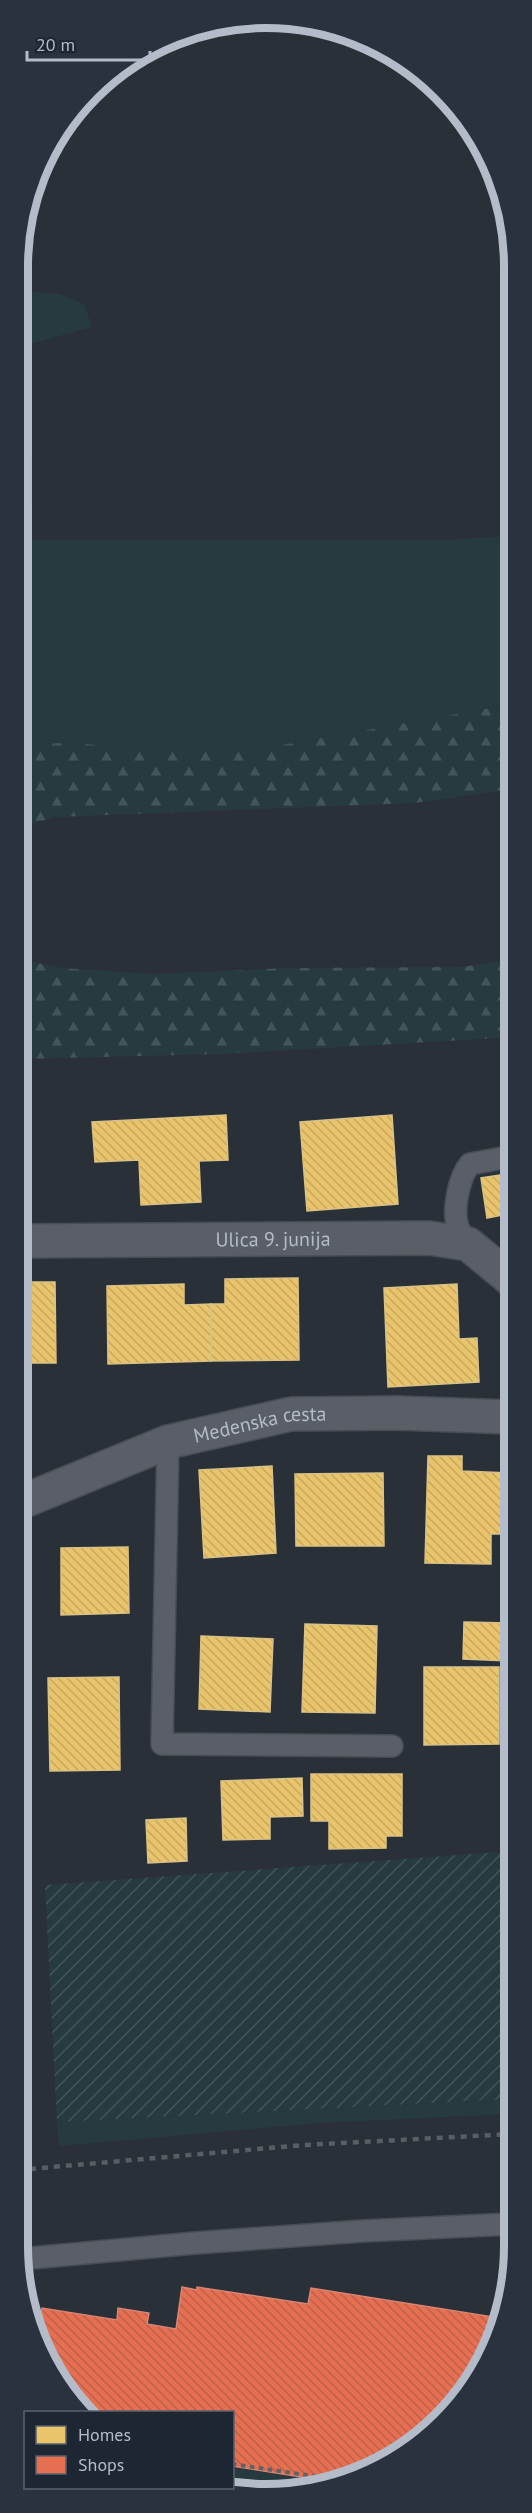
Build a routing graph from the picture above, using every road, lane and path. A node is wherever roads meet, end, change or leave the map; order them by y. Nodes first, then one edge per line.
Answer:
1 (504, 1158) edge
2 (28, 1241) edge
3 (468, 1244) junction
4 (504, 1274) edge
5 (504, 1417) edge
6 (168, 1442) junction
7 (28, 1499) edge
8 (392, 1746) dead end
9 (504, 2224) edge
10 (29, 2258) edge
11 (234, 2464) edge
12 (322, 2477) edge

1 - 3 lane
2 - 3 street, Ulica 9. junija
3 - 4 street
5 - 6 street, Medenska cesta
6 - 7 street, Medenska cesta
6 - 8 lane
9 - 10 lane
11 - 12 path

